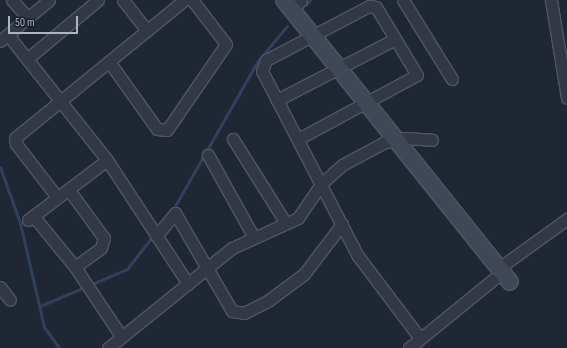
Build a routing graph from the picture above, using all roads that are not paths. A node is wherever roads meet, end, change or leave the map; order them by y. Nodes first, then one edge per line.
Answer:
1 (12, 0) edge
2 (49, 0) edge
3 (98, 0) edge
4 (123, 0) edge
5 (184, 0) edge
6 (192, 0) edge
7 (402, 0) edge
8 (551, 0) edge
9 (292, 3) edge
10 (28, 18) junction
11 (147, 31) junction
12 (313, 36) junction
13 (4, 38) edge
14 (395, 39) junction
15 (27, 59) junction
16 (110, 63) junction
17 (340, 69) junction
18 (452, 79) dead end
19 (567, 98) edge
20 (278, 100) junction
21 (366, 102) junction
22 (62, 103) junction
23 (233, 139) dead end
24 (298, 139) junction
25 (396, 140) junction
26 (432, 140) dead end
27 (208, 155) dead end
28 (107, 160) junction
29 (321, 184) junction
30 (69, 190) junction
31 (57, 197) junction
32 (567, 219) edge
33 (285, 222) junction
34 (342, 224) junction
35 (156, 236) junction
36 (253, 236) junction
37 (75, 267) junction
38 (208, 268) junction
39 (502, 276) junction
40 (188, 284) junction
41 (0, 287) edge
42 (10, 300) dead end
43 (121, 336) junction
44 (419, 338) junction
45 (108, 348) edge
46 (409, 348) edge

1 - 10 street
2 - 10 street
3 - 15 street
4 - 11 street
5 - 11 street
6 - 16 street
7 - 18 street
8 - 19 street
9 - 12 street
10 - 13 street
11 - 16 street
12 - 14 street
12 - 17 street
12 - 20 street
13 - 15 street
14 - 17 street
14 - 21 street
15 - 22 street
16 - 22 street
17 - 20 street
17 - 21 street
20 - 24 street
21 - 24 street
21 - 25 street
22 - 28 street
22 - 31 street
23 - 33 street
24 - 29 street
25 - 26 street
25 - 29 street
25 - 39 street
27 - 36 street
28 - 30 street
28 - 35 street
29 - 33 street
29 - 34 street
30 - 31 street
30 - 37 street
31 - 37 street
32 - 39 street
33 - 36 street
34 - 38 street
34 - 44 street
35 - 38 street
35 - 40 street
36 - 38 street
37 - 43 street
38 - 40 street
39 - 44 street
40 - 43 street
41 - 42 street
43 - 45 street
44 - 46 street

